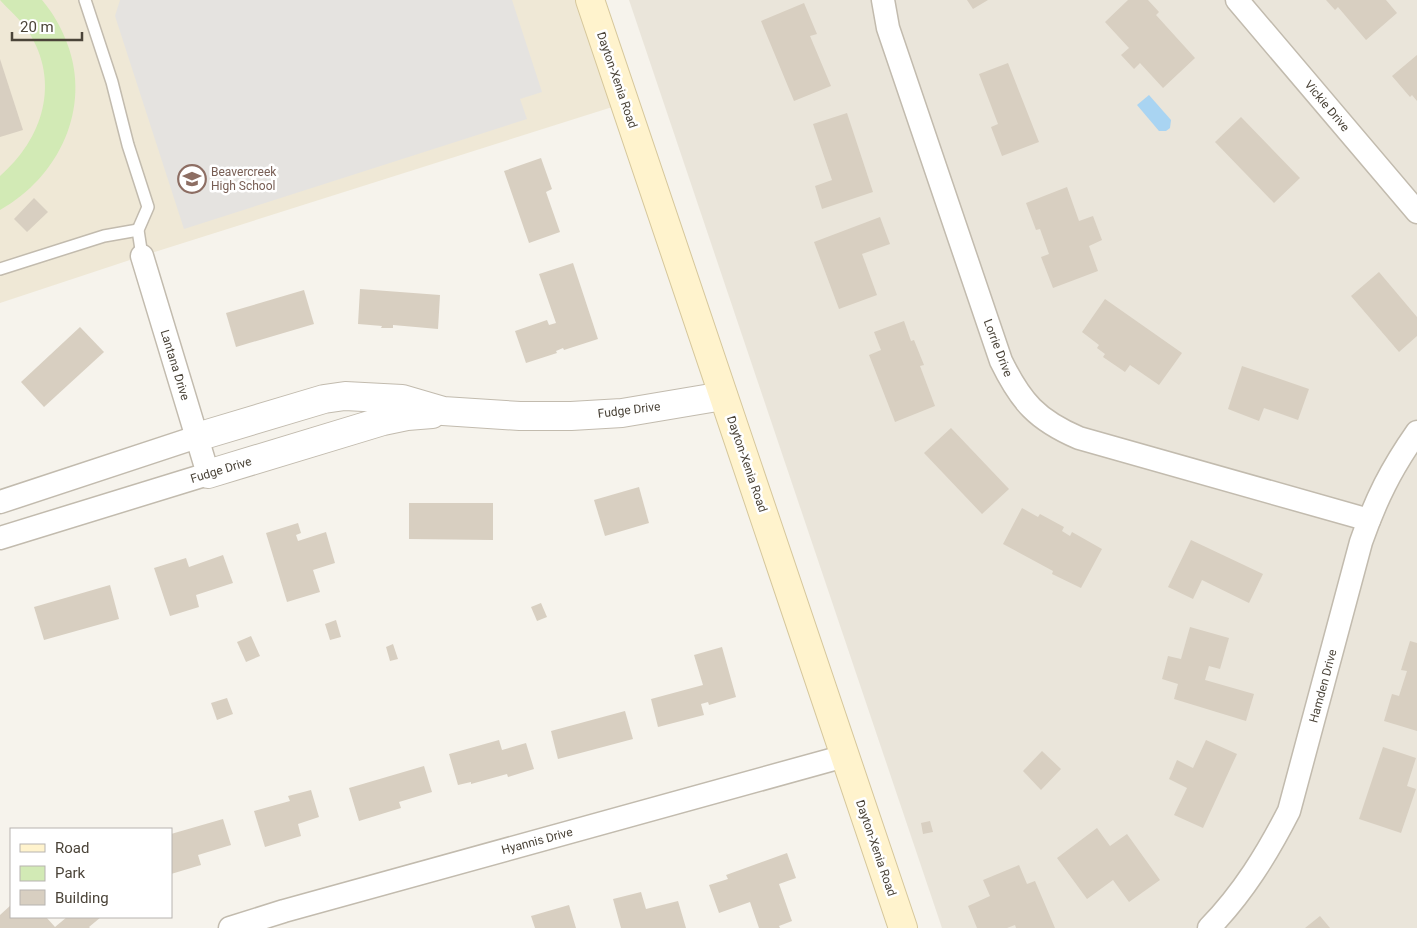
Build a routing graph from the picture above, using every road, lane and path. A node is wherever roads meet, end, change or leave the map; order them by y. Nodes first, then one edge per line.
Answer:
1 (85, 0) edge
2 (590, 0) edge
3 (883, 0) edge
4 (1237, 0) edge
5 (1417, 212) edge
6 (138, 230) junction
7 (142, 256) joint
8 (0, 269) edge
9 (723, 396) junction
10 (443, 411) junction
11 (1417, 432) edge
12 (197, 437) junction
13 (208, 474) junction
14 (0, 502) edge
15 (1369, 520) junction
16 (0, 538) edge
17 (845, 756) junction
18 (230, 928) edge
19 (903, 928) edge
20 (1209, 928) edge

1 - 6 lane
2 - 9 main road, Dayton-Xenia Road
3 - 15 street, Lorrie Drive
4 - 5 street, Vickie Drive
6 - 7 lane
6 - 8 lane
7 - 12 street, Lantana Drive
9 - 10 street, Fudge Drive
9 - 17 main road, Dayton-Xenia Road
10 - 12 street, Fudge Drive
10 - 13 street, Fudge Drive
11 - 15 street, Hamden Drive
12 - 13 street, Lantana Drive
12 - 14 street, Fudge Drive
13 - 16 street, Fudge Drive
15 - 20 street, Hamden Drive
17 - 18 street, Hyannis Drive
17 - 19 main road, Dayton-Xenia Road

